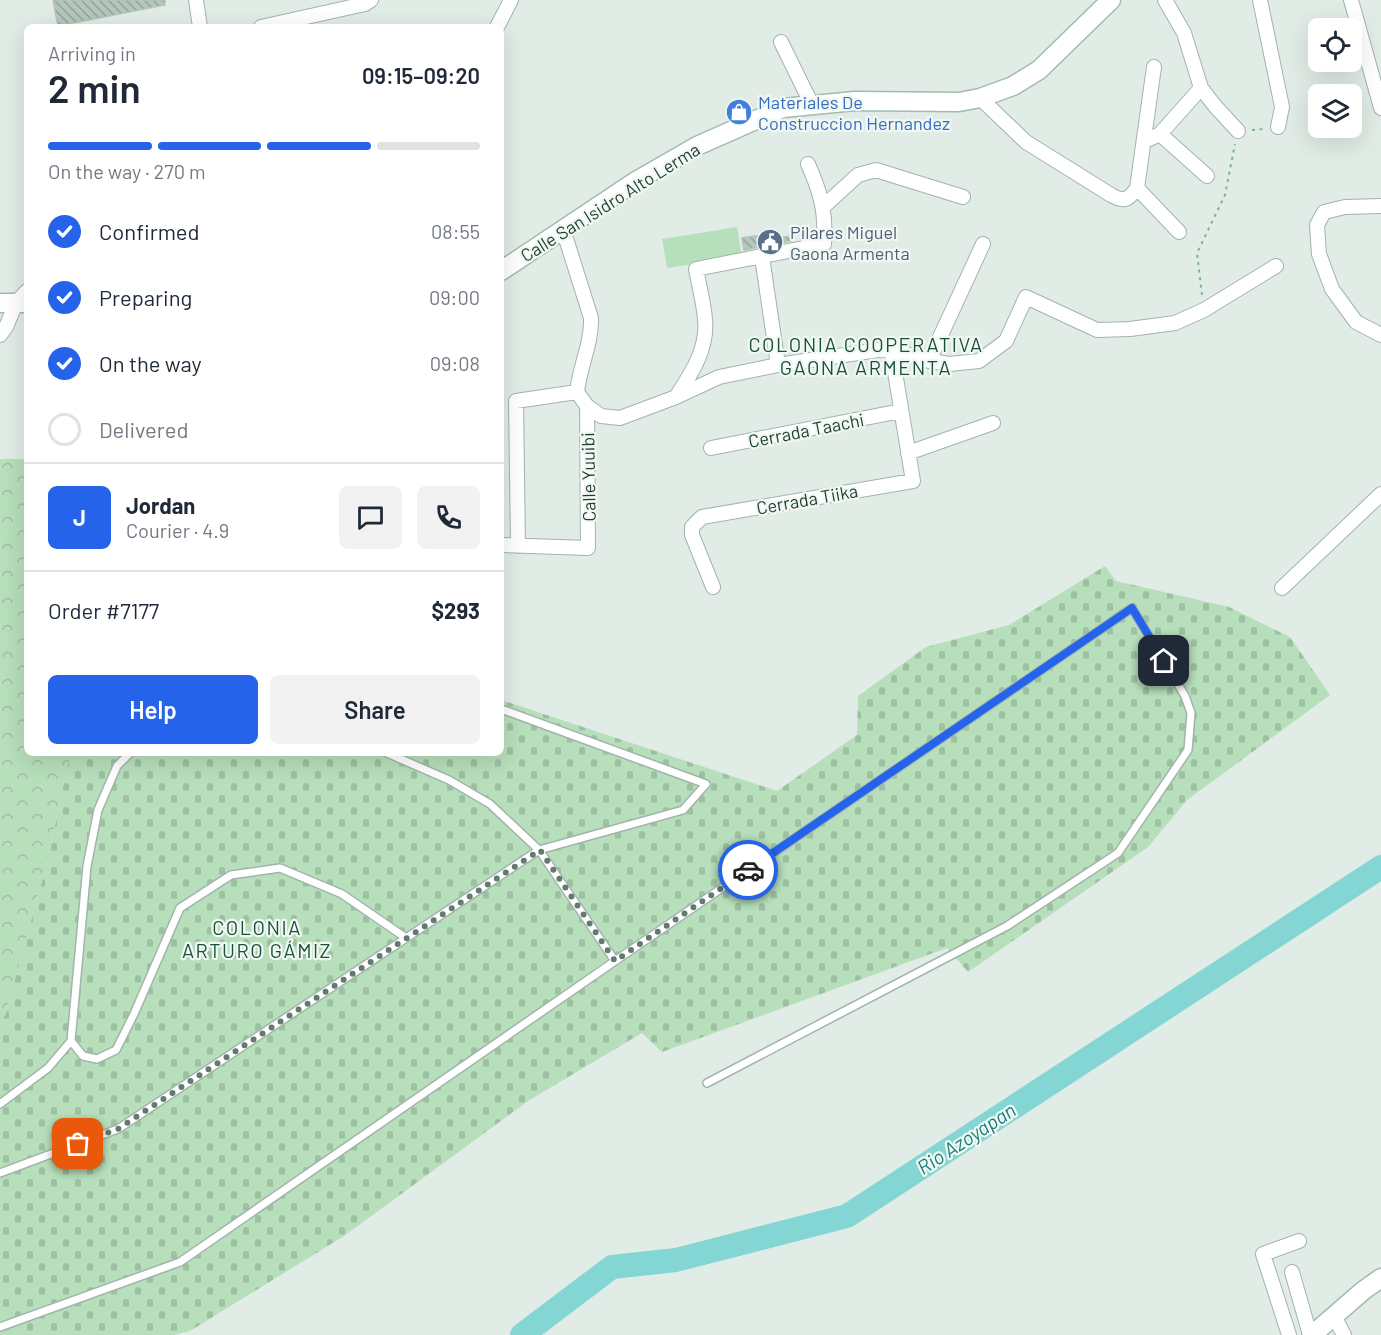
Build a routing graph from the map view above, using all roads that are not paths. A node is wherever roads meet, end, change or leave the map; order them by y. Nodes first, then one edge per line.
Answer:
1 (196, 0) edge
2 (511, 0) edge
3 (1112, 0) edge
4 (1165, 0) edge
5 (1260, 0) edge
6 (1351, 0) edge
7 (367, 1) edge
8 (200, 24) edge
9 (273, 24) edge
10 (499, 24) edge
11 (781, 42) dead end
12 (1154, 67) dead end
13 (1201, 88) junction
14 (980, 98) junction
15 (812, 105) junction
16 (1381, 108) edge
17 (1278, 127) road end
18 (1238, 131) road end
19 (1160, 134) junction
20 (1144, 141) junction
21 (808, 164) dead end
22 (1207, 176) dead end
23 (1137, 188) junction
24 (963, 197) dead end
25 (1381, 206) edge
26 (823, 207) junction
27 (563, 229) junction
28 (1179, 232) dead end
29 (983, 244) dead end
30 (762, 257) junction
31 (1276, 266) dead end
32 (504, 269) edge
33 (17, 300) edge
34 (0, 335) edge
35 (1381, 335) edge
36 (891, 348) junction
37 (929, 361) junction
38 (778, 365) junction
39 (577, 392) junction
40 (676, 397) junction
41 (587, 406) junction
42 (901, 411) junction
43 (993, 423) dead end
44 (711, 448) dead end
45 (908, 453) junction
46 (1381, 495) edge
47 (504, 545) edge
48 (518, 546) junction
49 (714, 587) dead end
50 (1282, 588) dead end
51 (504, 710) edge
52 (127, 756) edge
53 (394, 756) edge
54 (540, 850) junction
55 (406, 938) junction
56 (615, 961) junction
57 (71, 1041) junction
58 (707, 1083) dead end
59 (0, 1104) edge
60 (0, 1173) edge
61 (1299, 1241) dead end
62 (1292, 1272) dead end
63 (1381, 1278) edge
64 (1334, 1316) junction
65 (0, 1327) edge
66 (1289, 1335) edge
67 (1311, 1335) edge
68 (1344, 1335) edge

1 - 8 street
2 - 10 street
3 - 14 street, Calle San Isidro Alto Lerma
4 - 13 street
5 - 17 street
6 - 16 street
7 - 9 street
11 - 15 street
12 - 20 street
13 - 18 street
13 - 19 street
14 - 15 street, Calle San Isidro Alto Lerma
14 - 23 street
15 - 27 street, Calle San Isidro Alto Lerma
19 - 20 street
19 - 22 street
20 - 23 street
21 - 26 street
23 - 28 street
24 - 26 street
25 - 35 street
26 - 30 street
27 - 32 street, Calle San Isidro Alto Lerma
27 - 39 street
29 - 37 street
30 - 38 street
30 - 40 street
31 - 37 street
33 - 34 street
36 - 37 street
36 - 38 street
36 - 42 street
38 - 40 street
39 - 41 street
39 - 48 street
40 - 41 street
41 - 48 street, Calle Yuuibi
42 - 44 street, Cerrada Taachi
42 - 45 street
43 - 45 street
45 - 49 street, Cerrada Tiika
46 - 50 street
47 - 48 street
51 - 54 lane
52 - 57 lane
53 - 54 lane
54 - 55 lane
54 - 56 lane
55 - 57 lane
55 - 60 lane
56 - 58 lane
56 - 65 lane
57 - 59 lane
61 - 66 street
62 - 67 street
63 - 64 street
64 - 67 street
64 - 68 street

